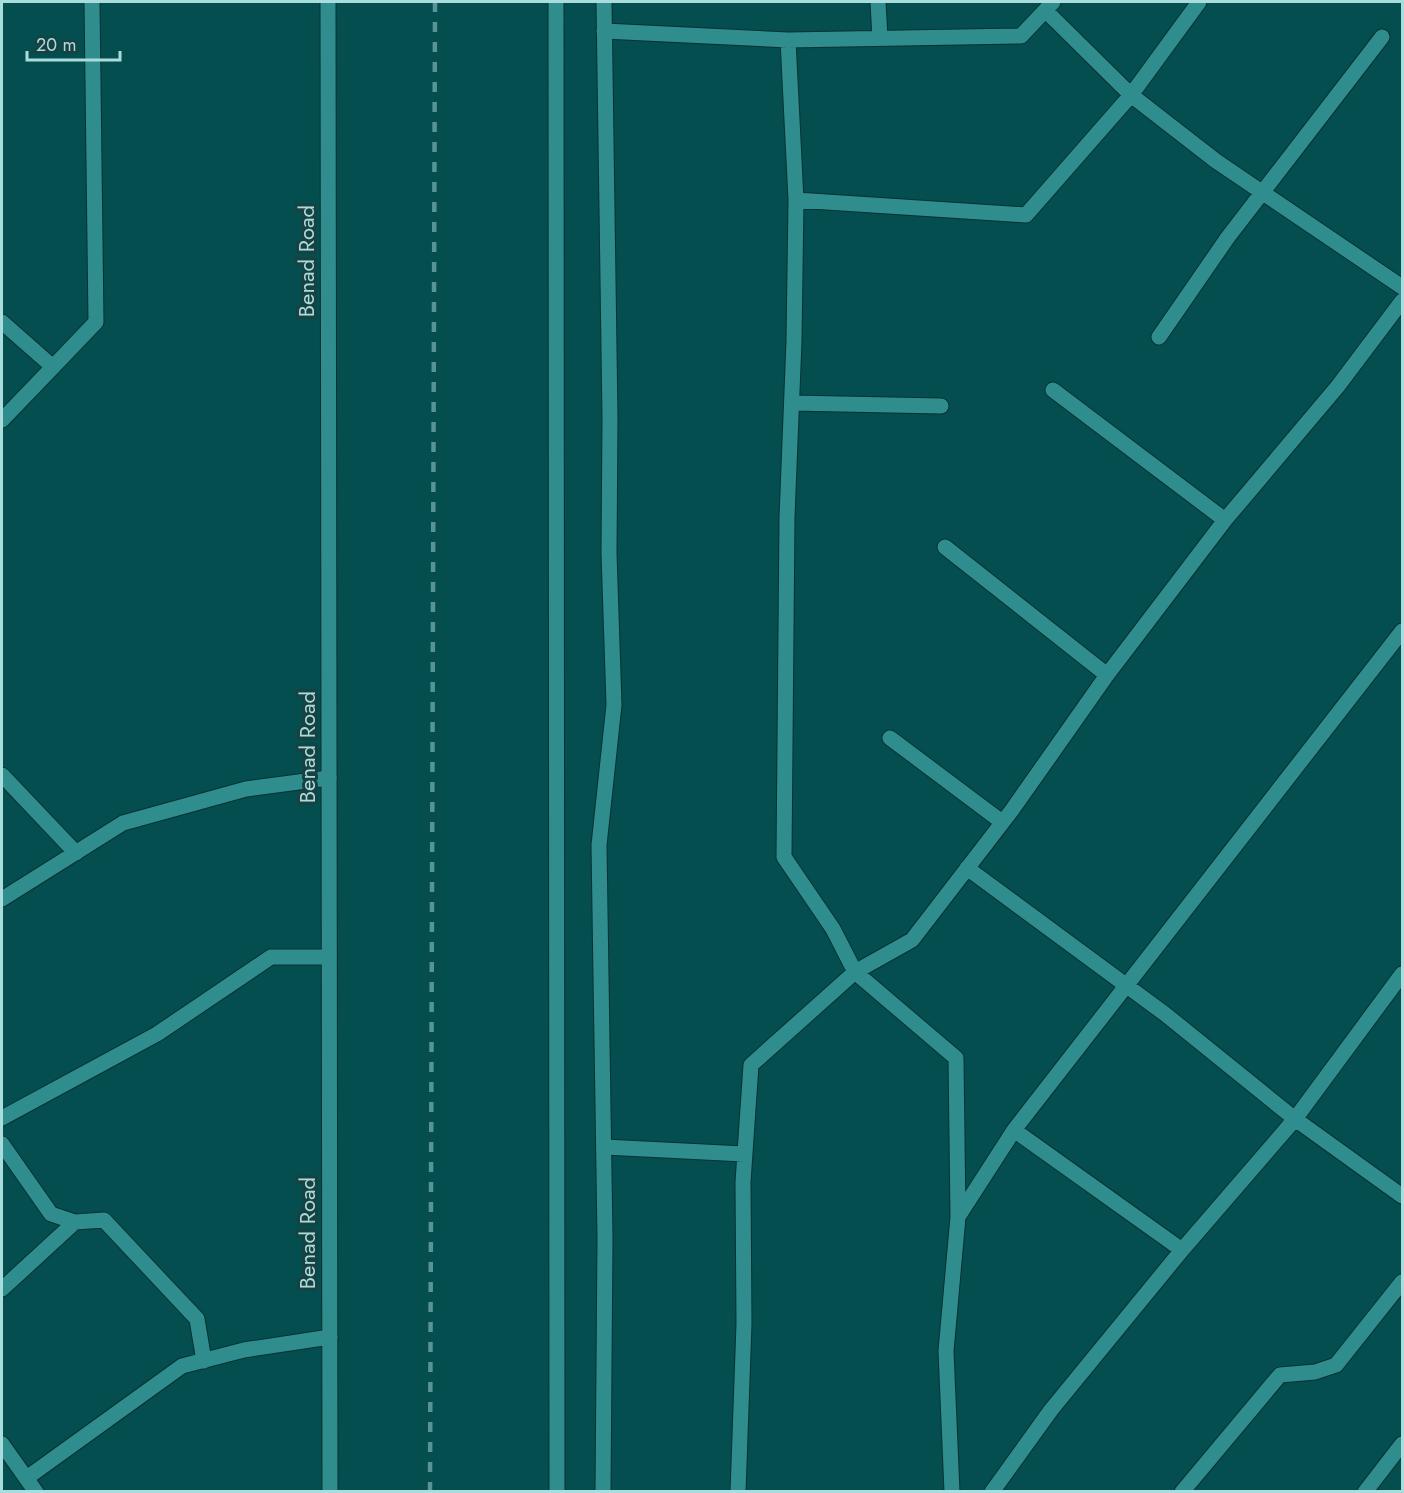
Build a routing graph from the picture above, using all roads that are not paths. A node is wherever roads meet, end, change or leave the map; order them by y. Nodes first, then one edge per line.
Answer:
1 (92, 2) edge
2 (328, 2) edge
3 (556, 2) edge
4 (604, 2) edge
5 (878, 2) edge
6 (1199, 2) edge
7 (1050, 6) edge
8 (604, 31) junction
9 (1382, 37) dead end
10 (880, 38) junction
11 (788, 40) junction
12 (1131, 95) junction
13 (1263, 193) junction
14 (796, 200) junction
15 (1402, 287) edge
16 (1402, 301) edge
17 (2, 322) edge
18 (1159, 337) dead end
19 (53, 367) junction
20 (1053, 390) dead end
21 (792, 403) junction
22 (941, 406) dead end
23 (2, 420) edge
24 (1225, 520) junction
25 (945, 547) dead end
26 (1402, 631) edge
27 (1107, 675) junction
28 (890, 738) dead end
29 (2, 776) edge
30 (329, 778) junction
31 (1002, 822) junction
32 (76, 852) junction
33 (967, 868) junction
34 (2, 899) edge
35 (330, 957) junction
36 (855, 972) junction
37 (1402, 974) edge
38 (1128, 987) junction
39 (2, 1118) edge
40 (1295, 1119) junction
41 (1014, 1130) junction
42 (2, 1143) edge
43 (604, 1148) junction
44 (744, 1154) junction
45 (1402, 1196) edge
46 (958, 1217) junction
47 (75, 1222) junction
48 (1182, 1250) junction
49 (1402, 1282) edge
50 (2, 1289) edge
51 (330, 1337) junction
52 (204, 1360) junction
53 (2, 1444) edge
54 (1402, 1444) edge
55 (27, 1477) junction
56 (36, 1491) edge
57 (330, 1491) edge
58 (557, 1491) edge
59 (603, 1491) edge
60 (738, 1491) edge
61 (952, 1491) edge
62 (992, 1491) edge
63 (1182, 1491) edge
64 (1365, 1491) edge

1 - 19 street
2 - 30 street, Benad Road
3 - 58 street
4 - 8 street
5 - 10 street
6 - 12 street
7 - 10 street
7 - 12 street
8 - 11 street
8 - 43 street
9 - 13 street
10 - 11 street
11 - 14 street
12 - 13 street
12 - 14 street
13 - 15 street
13 - 18 street
14 - 21 street
16 - 24 street
17 - 19 street
19 - 23 street
20 - 24 street
21 - 22 street
21 - 36 street
24 - 27 street
25 - 27 street
26 - 38 street
27 - 31 street
28 - 31 street
29 - 32 street
30 - 32 street
30 - 35 street, Benad Road
31 - 33 street
32 - 34 street
33 - 36 street
33 - 38 street
35 - 39 street
35 - 51 street, Benad Road
36 - 44 street
36 - 46 street
37 - 40 street
38 - 40 street
38 - 41 street
40 - 45 street
40 - 48 street
41 - 46 street
41 - 48 street
42 - 47 street
43 - 44 street
43 - 59 street
44 - 60 street
46 - 61 street
47 - 50 street
47 - 52 street
48 - 62 street
49 - 63 street
51 - 52 street
51 - 57 street, Benad Road
52 - 55 street
53 - 55 street
54 - 64 street
55 - 56 street

